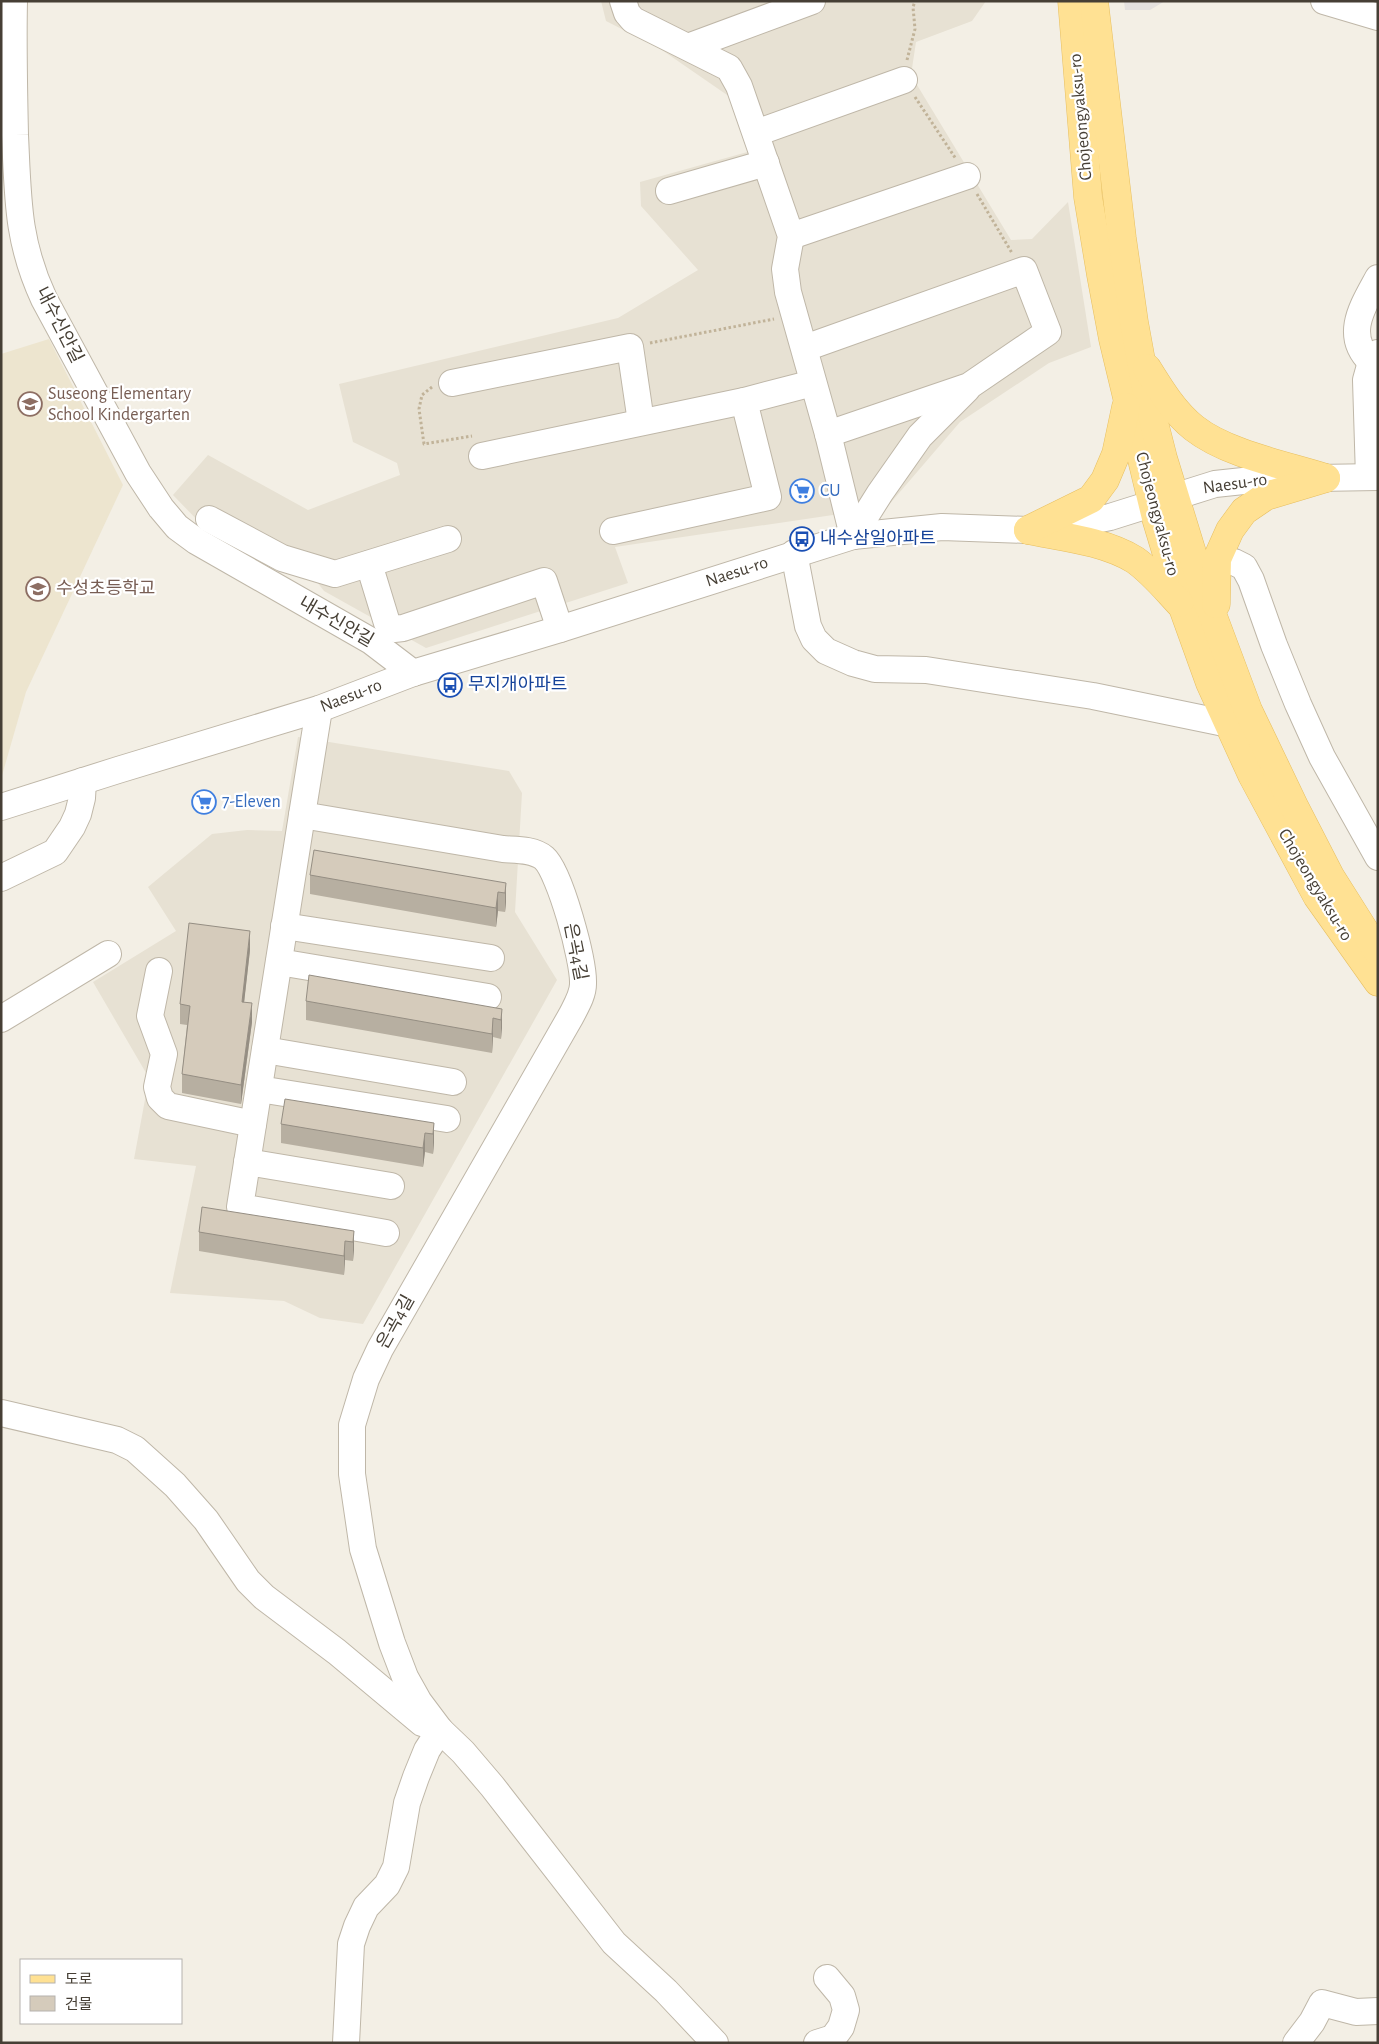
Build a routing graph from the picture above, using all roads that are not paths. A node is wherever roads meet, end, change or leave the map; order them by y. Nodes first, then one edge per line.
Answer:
1 (14, 1) edge
2 (623, 1) edge
3 (812, 1) edge
4 (1072, 1) edge
5 (1094, 1) edge
6 (1324, 1) edge
7 (1378, 16) edge
8 (688, 47) junction
9 (904, 80) road end
10 (756, 133) junction
11 (766, 163) junction
12 (967, 176) road end
13 (669, 191) dead end
14 (791, 236) junction
15 (1378, 278) edge
16 (805, 348) junction
17 (1374, 357) edge
18 (1140, 358) junction
19 (452, 383) road end
20 (813, 383) junction
21 (969, 386) junction
22 (1128, 398) junction
23 (744, 401) junction
24 (641, 422) junction
25 (828, 434) junction
26 (482, 456) road end
27 (1374, 477) edge
28 (1326, 478) junction
29 (1163, 499) junction
30 (209, 519) dead end
31 (1028, 530) junction
32 (613, 531) dead end
33 (853, 536) junction
34 (448, 539) dead end
35 (794, 553) junction
36 (1217, 559) junction
37 (368, 564) junction
38 (1183, 608) junction
39 (1215, 623) junction
40 (560, 629) junction
41 (413, 673) junction
42 (319, 709) junction
43 (1229, 724) junction
44 (83, 781) junction
45 (1, 808) edge
46 (302, 815) junction
47 (1378, 857) edge
48 (1, 878) edge
49 (284, 926) junction
50 (1378, 952) edge
51 (108, 954) dead end
52 (491, 958) dead end
53 (279, 962) junction
54 (159, 971) dead end
55 (1378, 982) edge
56 (488, 997) dead end
57 (1, 1020) edge
58 (265, 1050) junction
59 (454, 1082) dead end
60 (259, 1089) junction
61 (447, 1119) dead end
62 (253, 1124) junction
63 (247, 1162) junction
64 (390, 1186) dead end
65 (386, 1233) dead end
66 (1, 1414) edge
67 (440, 1730) junction
68 (827, 1978) dead end
69 (1378, 2011) edge
70 (346, 2043) edge
71 (715, 2043) edge
72 (817, 2043) edge
73 (1296, 2043) edge

1 - 41 street, 내수신안길
2 - 8 street
3 - 8 street
4 - 22 main road, Chojeongyaksu-ro
5 - 18 main road, Chojeongyaksu-ro
6 - 7 street
8 - 10 street
9 - 10 street
10 - 11 street
11 - 13 street
11 - 14 street
12 - 14 street
14 - 16 street
15 - 17 street
16 - 20 street
16 - 21 street
17 - 27 street, Naesu-ro
18 - 28 main road
18 - 29 main road, Chojeongyaksu-ro
19 - 24 street
20 - 23 street
20 - 25 street
21 - 25 street
21 - 33 street
22 - 29 main road, Chojeongyaksu-ro
22 - 31 main road
23 - 24 street
23 - 32 street
24 - 26 street
25 - 33 street
27 - 28 street, Naesu-ro
28 - 29 street, Naesu-ro
28 - 36 main road
29 - 31 street, Naesu-ro
29 - 38 main road, Chojeongyaksu-ro
29 - 39 main road, Chojeongyaksu-ro
30 - 37 street
31 - 33 street, Naesu-ro
31 - 38 main road
33 - 35 street, Naesu-ro
34 - 37 street
35 - 40 street, Naesu-ro
35 - 43 street
36 - 39 main road
36 - 47 street
37 - 40 street
38 - 43 main road, Chojeongyaksu-ro
39 - 50 main road, Chojeongyaksu-ro
40 - 41 street, Naesu-ro
41 - 42 street, Naesu-ro
42 - 44 street, Naesu-ro
42 - 46 street
43 - 55 main road, Chojeongyaksu-ro
44 - 45 street, Naesu-ro
44 - 48 street
46 - 49 street
46 - 67 street, 은곡4길
49 - 52 street
49 - 53 street
51 - 57 street
53 - 56 street
53 - 58 street
54 - 62 street
58 - 59 street
58 - 60 street
60 - 61 street
60 - 62 street
62 - 63 street
63 - 64 street
63 - 65 street
66 - 67 street
67 - 70 street
67 - 71 street
68 - 72 street
69 - 73 street

